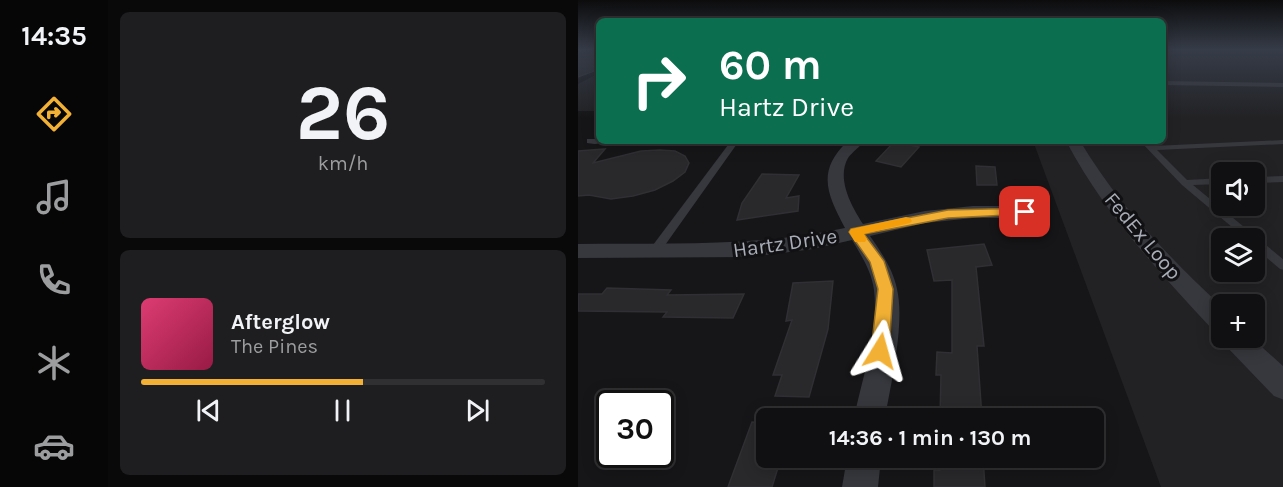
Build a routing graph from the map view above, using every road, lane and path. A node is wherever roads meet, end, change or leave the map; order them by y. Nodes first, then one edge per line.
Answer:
1 (1166, 83) edge
2 (1283, 85) edge
3 (590, 141) dead end
4 (596, 141) edge
5 (1283, 142) edge
6 (733, 144) edge
7 (853, 144) edge
8 (1075, 144) edge
9 (1147, 144) edge
10 (1166, 144) edge
11 (1283, 179) edge
12 (1265, 180) edge
13 (1211, 182) edge
14 (1186, 183) junction
15 (1025, 212) dead end
16 (1239, 228) edge
17 (855, 232) junction
18 (578, 251) edge
19 (1265, 251) edge
20 (654, 252) junction
21 (1283, 266) edge
22 (1211, 311) edge
23 (1245, 348) edge
24 (1283, 387) edge
25 (871, 408) edge
26 (863, 468) edge
27 (860, 487) edge

1 - 2 lane
3 - 4 lane
5 - 10 lane
6 - 20 lane
7 - 17 street
8 - 22 street, FedEx Loop
9 - 14 lane
11 - 12 lane
13 - 14 lane
14 - 16 lane
15 - 17 street, Hartz Drive
17 - 20 street, Hartz Drive
17 - 25 street
18 - 20 street, Hartz Drive
19 - 21 lane
23 - 24 street
26 - 27 street

